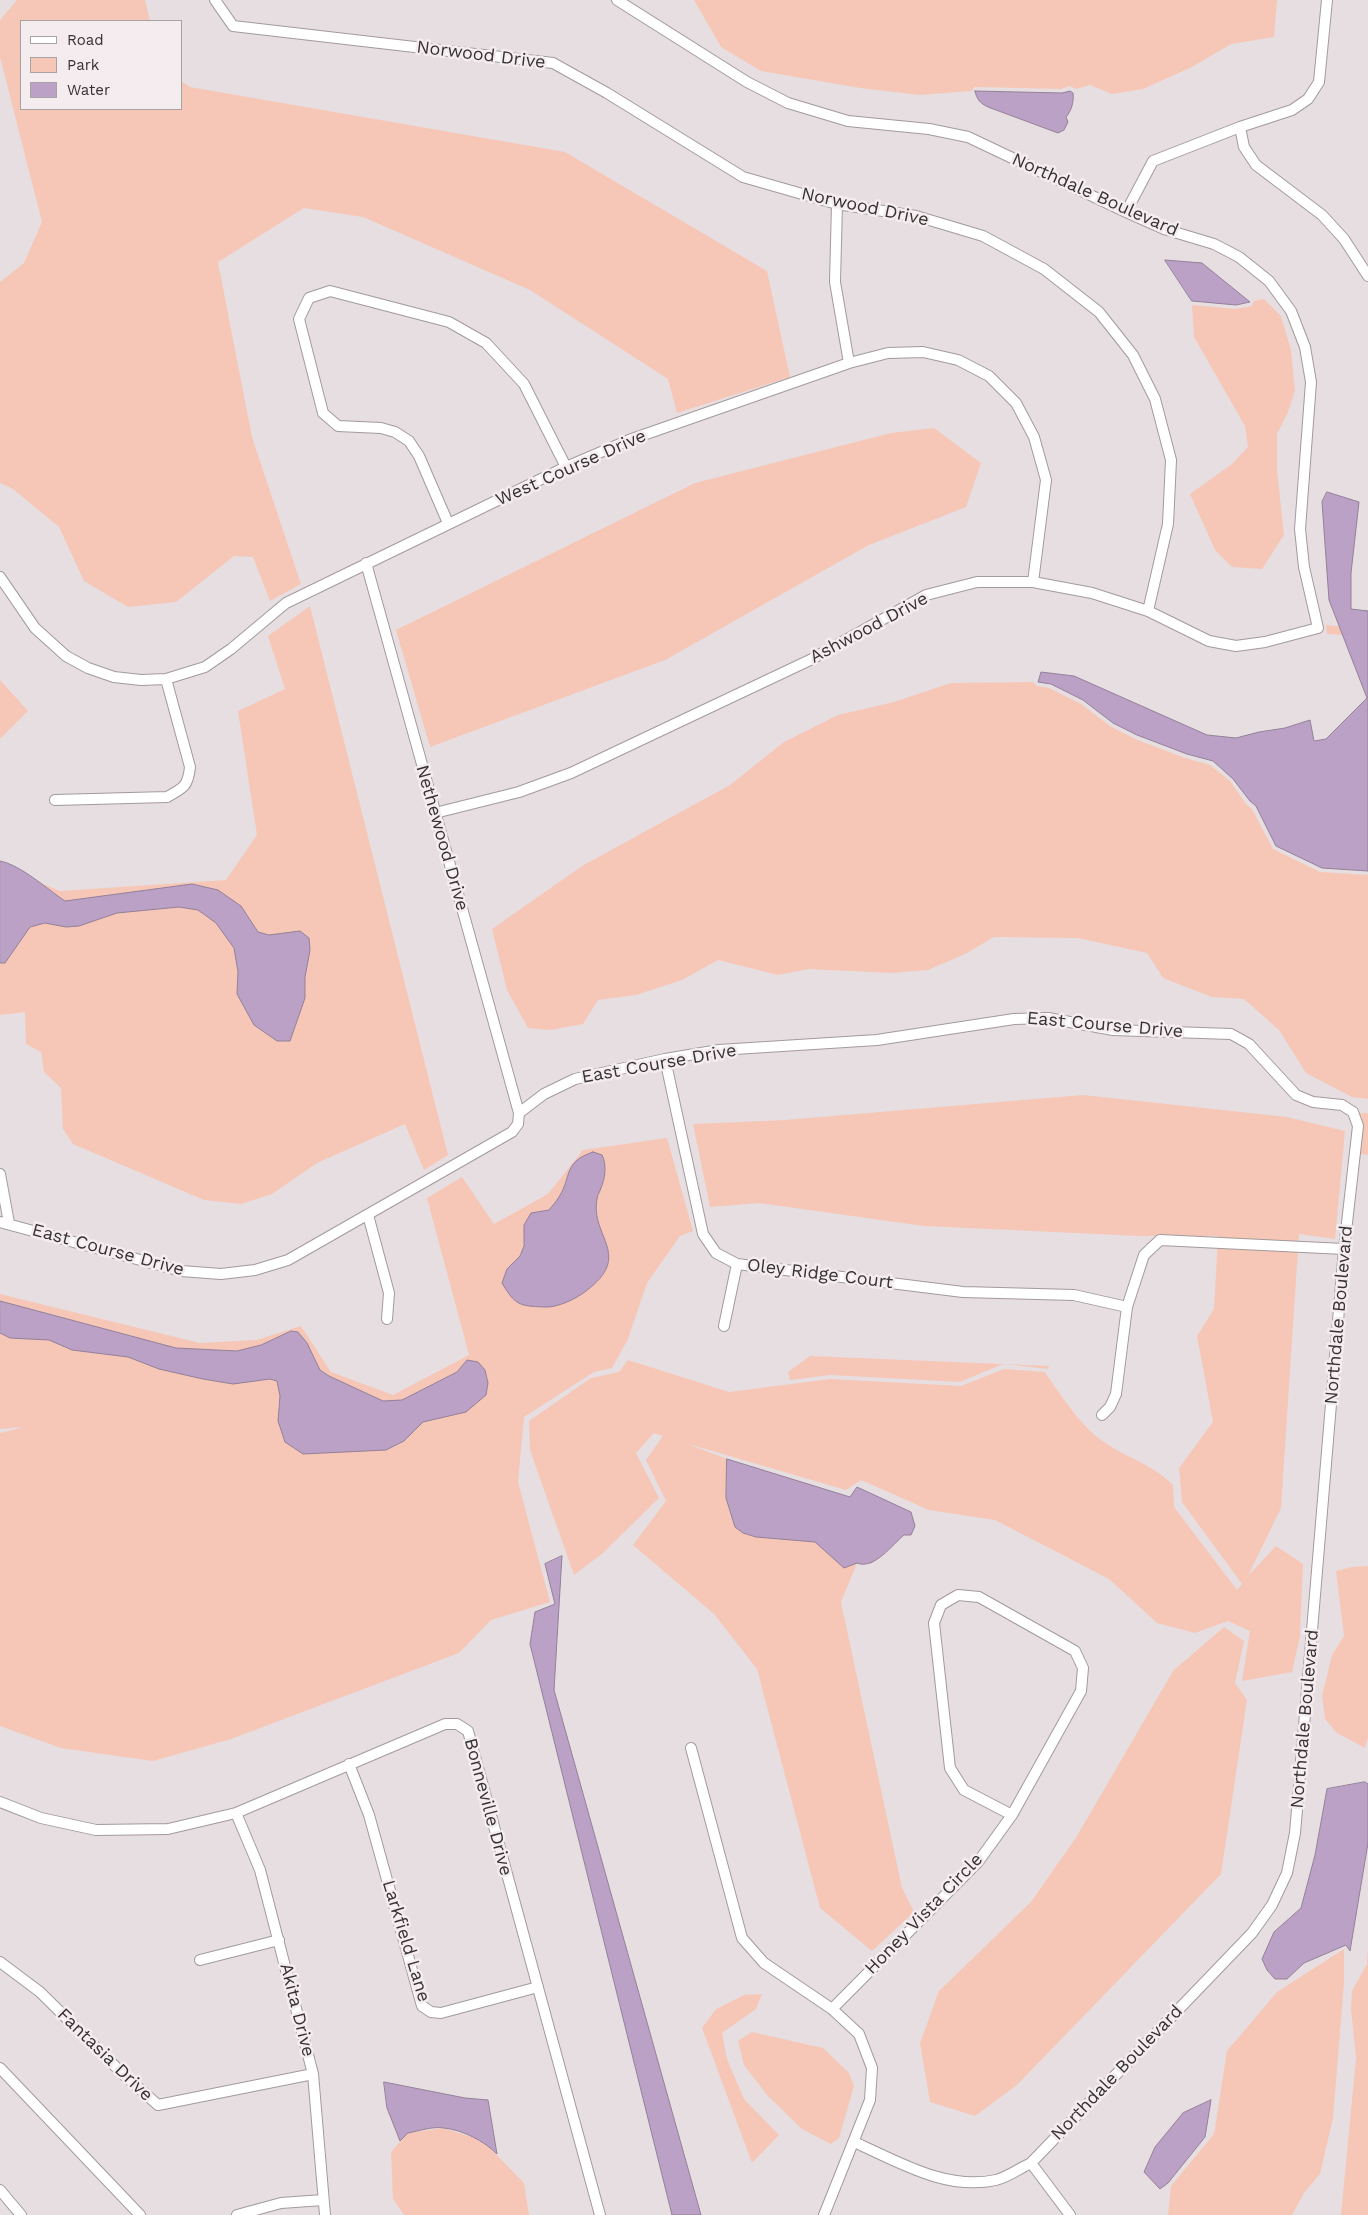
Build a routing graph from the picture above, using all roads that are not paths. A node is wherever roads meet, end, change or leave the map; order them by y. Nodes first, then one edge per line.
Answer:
1 (215, 0) edge
2 (617, 0) edge
3 (1327, 0) edge
4 (1240, 127) junction
5 (837, 204) junction
6 (1126, 212) junction
7 (1368, 276) edge
8 (849, 363) junction
9 (566, 467) junction
10 (448, 523) junction
11 (366, 562) junction
12 (0, 576) edge
13 (1032, 582) junction
14 (1148, 612) junction
15 (1318, 628) joint
16 (166, 679) junction
17 (55, 800) dead end
18 (435, 813) junction
19 (665, 1059) junction
20 (1353, 1112) joint
21 (519, 1113) junction
22 (0, 1174) edge
23 (368, 1215) junction
24 (4, 1223) edge
25 (1344, 1249) junction
26 (737, 1264) junction
27 (1127, 1307) junction
28 (387, 1319) dead end
29 (724, 1326) dead end
30 (1102, 1415) dead end
31 (691, 1748) dead end
32 (349, 1764) junction
33 (0, 1802) edge
34 (236, 1813) junction
35 (1012, 1815) junction
36 (279, 1940) junction
37 (200, 1960) dead end
38 (0, 1962) edge
39 (538, 1987) junction
40 (832, 2009) junction
41 (0, 2068) edge
42 (313, 2074) junction
43 (854, 2142) junction
44 (1031, 2163) junction
45 (0, 2190) edge
46 (323, 2200) junction
47 (21, 2215) edge
48 (140, 2215) edge
49 (237, 2215) edge
50 (325, 2215) edge
51 (600, 2215) edge
52 (824, 2215) edge
53 (1070, 2215) edge

1 - 5 street, Norwood Drive
2 - 6 street, Northdale Boulevard
3 - 4 street
4 - 6 street
4 - 7 street
5 - 8 street
5 - 14 street, Norwood Drive
6 - 15 street, Northdale Boulevard
8 - 9 street, West Course Drive
8 - 13 street, West Course Drive
9 - 10 street, West Course Drive
9 - 10 street
10 - 11 street, West Course Drive
11 - 16 street, West Course Drive
11 - 18 street, Nethewood Drive
12 - 16 street, West Course Drive
13 - 14 street, Ashwood Drive
13 - 18 street, Ashwood Drive
14 - 15 street, Ashwood Drive
16 - 17 street
18 - 21 street, Nethewood Drive
19 - 20 street, East Course Drive
19 - 21 street, East Course Drive
19 - 26 street, Oley Ridge Court
20 - 25 street, Northdale Boulevard
21 - 23 street, East Course Drive
22 - 24 street
23 - 24 street, East Course Drive
23 - 28 street
25 - 27 street
25 - 44 street, Northdale Boulevard
26 - 27 street, Oley Ridge Court
26 - 29 street
27 - 30 street
31 - 40 street
32 - 34 street, Bonneville Drive
32 - 39 street, Larkfield Lane
32 - 39 street, Bonneville Drive
33 - 34 street, Bonneville Drive
34 - 36 street, Akita Drive
35 - 35 street, Honey Vista Circle
35 - 40 street, Honey Vista Circle
36 - 37 street
36 - 42 street, Akita Drive
38 - 42 street, Fantasia Drive
39 - 51 street, Bonneville Drive
40 - 43 street
41 - 48 street
42 - 46 street, Akita Drive
43 - 44 street, Northdale Boulevard
43 - 52 street
44 - 53 street
45 - 47 street
46 - 49 street
46 - 50 street, Akita Drive

